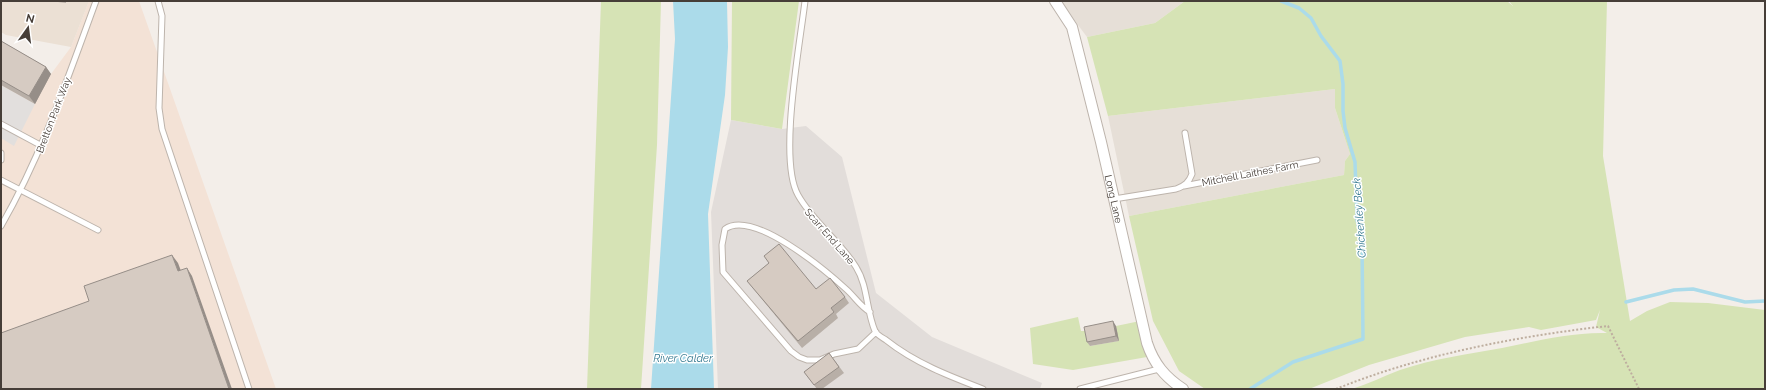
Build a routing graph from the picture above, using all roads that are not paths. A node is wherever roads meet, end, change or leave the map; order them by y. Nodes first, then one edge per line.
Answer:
1 (96, 1) edge
2 (158, 1) edge
3 (806, 1) edge
4 (1055, 1) edge
5 (1, 124) edge
6 (1185, 133) dead end
7 (42, 146) junction
8 (1, 153) edge
9 (1, 160) edge
10 (1317, 160) dead end
11 (1, 180) edge
12 (1184, 186) junction
13 (21, 191) junction
14 (1114, 199) junction
15 (1, 226) edge
16 (98, 230) dead end
17 (870, 312) junction
18 (876, 332) junction
19 (1159, 369) junction
20 (249, 389) edge
21 (983, 389) edge
22 (1080, 389) edge
23 (1183, 389) edge

1 - 7 lane, Bretton Park Way
2 - 20 lane
3 - 17 lane, Scarr End Lane
4 - 14 street, Long Lane
5 - 7 lane
6 - 12 lane, Mitchell Laithes Farm
7 - 13 lane, Bretton Park Way
8 - 9 lane
10 - 12 lane, Mitchell Laithes Farm
11 - 13 lane
12 - 14 lane, Mitchell Laithes Farm
13 - 15 lane, Bretton Park Way
13 - 16 lane
14 - 19 street, Long Lane
17 - 18 lane, Scarr End Lane
17 - 18 lane
18 - 21 lane
19 - 22 lane
19 - 23 street, Long Lane

